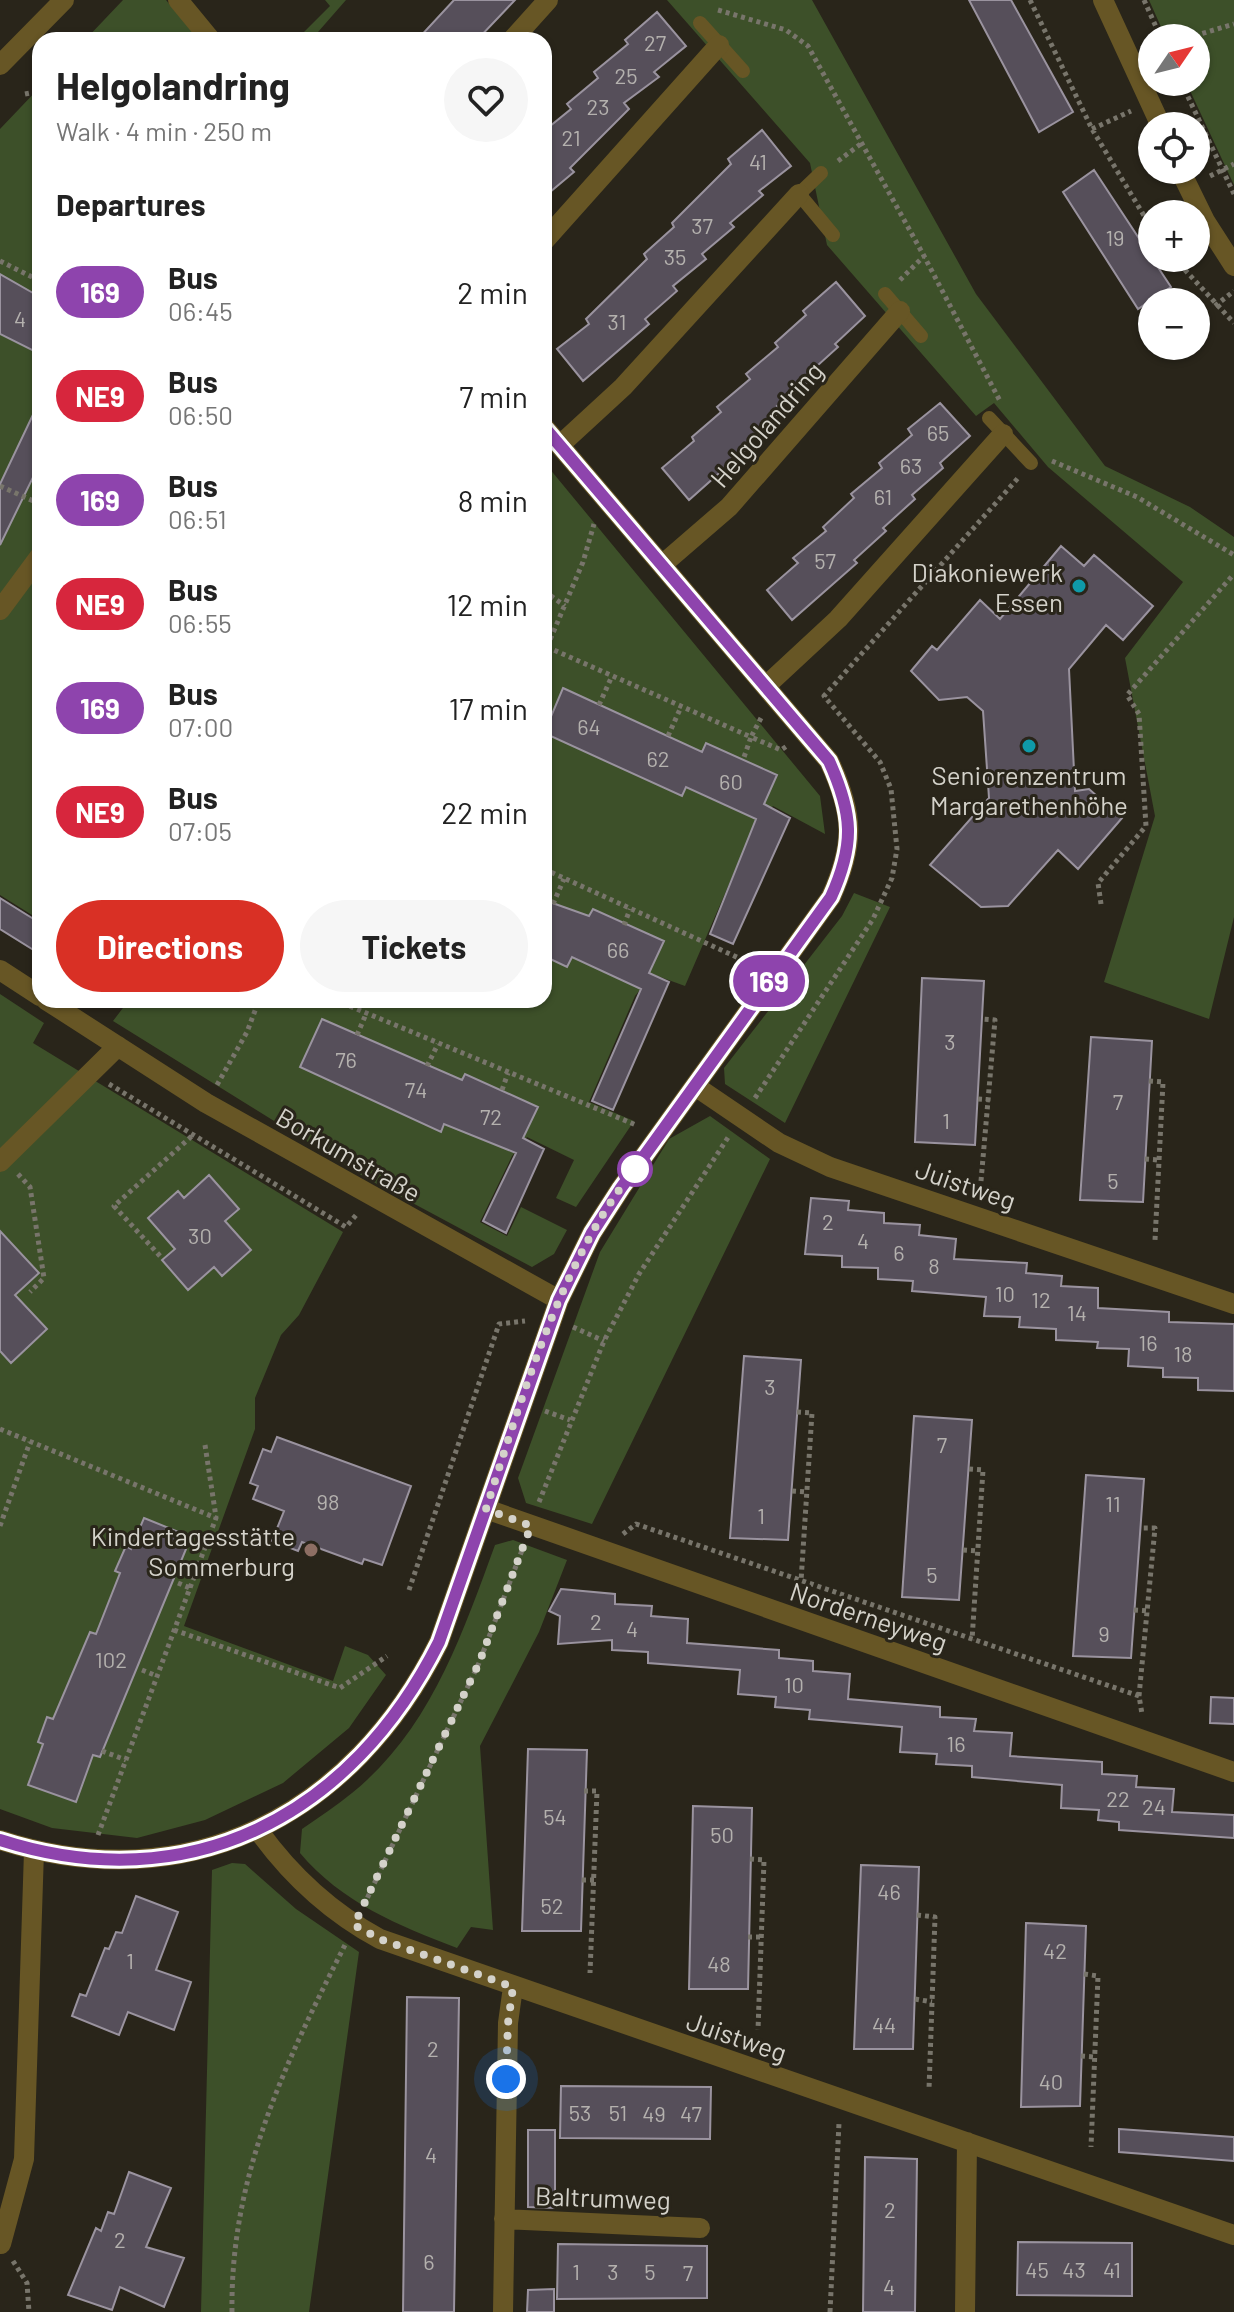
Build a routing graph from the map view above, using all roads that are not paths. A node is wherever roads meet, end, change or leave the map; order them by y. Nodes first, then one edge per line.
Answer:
1 (64, 0) edge
2 (178, 0) edge
3 (548, 0) edge
4 (1103, 0) edge
5 (700, 23) dead end
6 (32, 32) edge
7 (32, 32) edge
8 (204, 32) edge
9 (519, 32) edge
10 (719, 45) junction
11 (0, 65) edge
12 (743, 71) dead end
13 (1155, 112) edge
14 (821, 173) road end
15 (1187, 184) edge
16 (799, 194) junction
17 (552, 232) edge
18 (833, 235) dead end
19 (1234, 266) edge
20 (885, 294) road end
21 (900, 311) junction
22 (921, 336) dead end
23 (989, 418) road end
24 (1003, 434) junction
25 (552, 436) edge
26 (560, 445) junction
27 (1031, 463) road end
28 (663, 564) junction
29 (32, 567) edge
30 (0, 610) edge
31 (767, 685) junction
32 (0, 970) edge
33 (32, 991) edge
34 (59, 1008) edge
35 (118, 1046) junction
36 (695, 1086) junction
37 (2, 1160) edge
38 (1234, 1304) edge
39 (556, 1309) junction
40 (486, 1509) junction
41 (1234, 1772) edge
42 (258, 1830) junction
43 (0, 1840) edge
44 (34, 1851) junction
45 (513, 1987) junction
46 (967, 2142) junction
47 (504, 2219) junction
48 (700, 2228) dead end
49 (1234, 2235) edge
50 (1, 2244) edge
51 (503, 2312) edge
52 (965, 2312) edge

1 - 6 street
2 - 8 street
3 - 9 street
4 - 13 street
5 - 10 lane
7 - 11 street
10 - 12 lane
10 - 17 street
14 - 16 lane
15 - 19 street
16 - 18 lane
16 - 26 street
20 - 21 lane
21 - 22 lane
21 - 28 street, Helgolandring
23 - 24 lane
24 - 27 lane
24 - 31 street
25 - 26 street
26 - 28 street
28 - 31 street
29 - 30 street
31 - 36 street
32 - 33 street
34 - 35 street, Borkumstraße
35 - 37 street
35 - 39 street, Borkumstraße
36 - 38 street, Juistweg
36 - 39 street
39 - 40 street
40 - 41 street, Norderneyweg
40 - 42 street
42 - 44 street
42 - 45 street, Juistweg
43 - 44 street
44 - 50 street
45 - 46 street, Juistweg
45 - 47 street, Baltrumweg
46 - 49 street, Juistweg
46 - 52 street
47 - 48 street, Baltrumweg
47 - 51 street, Baltrumweg

